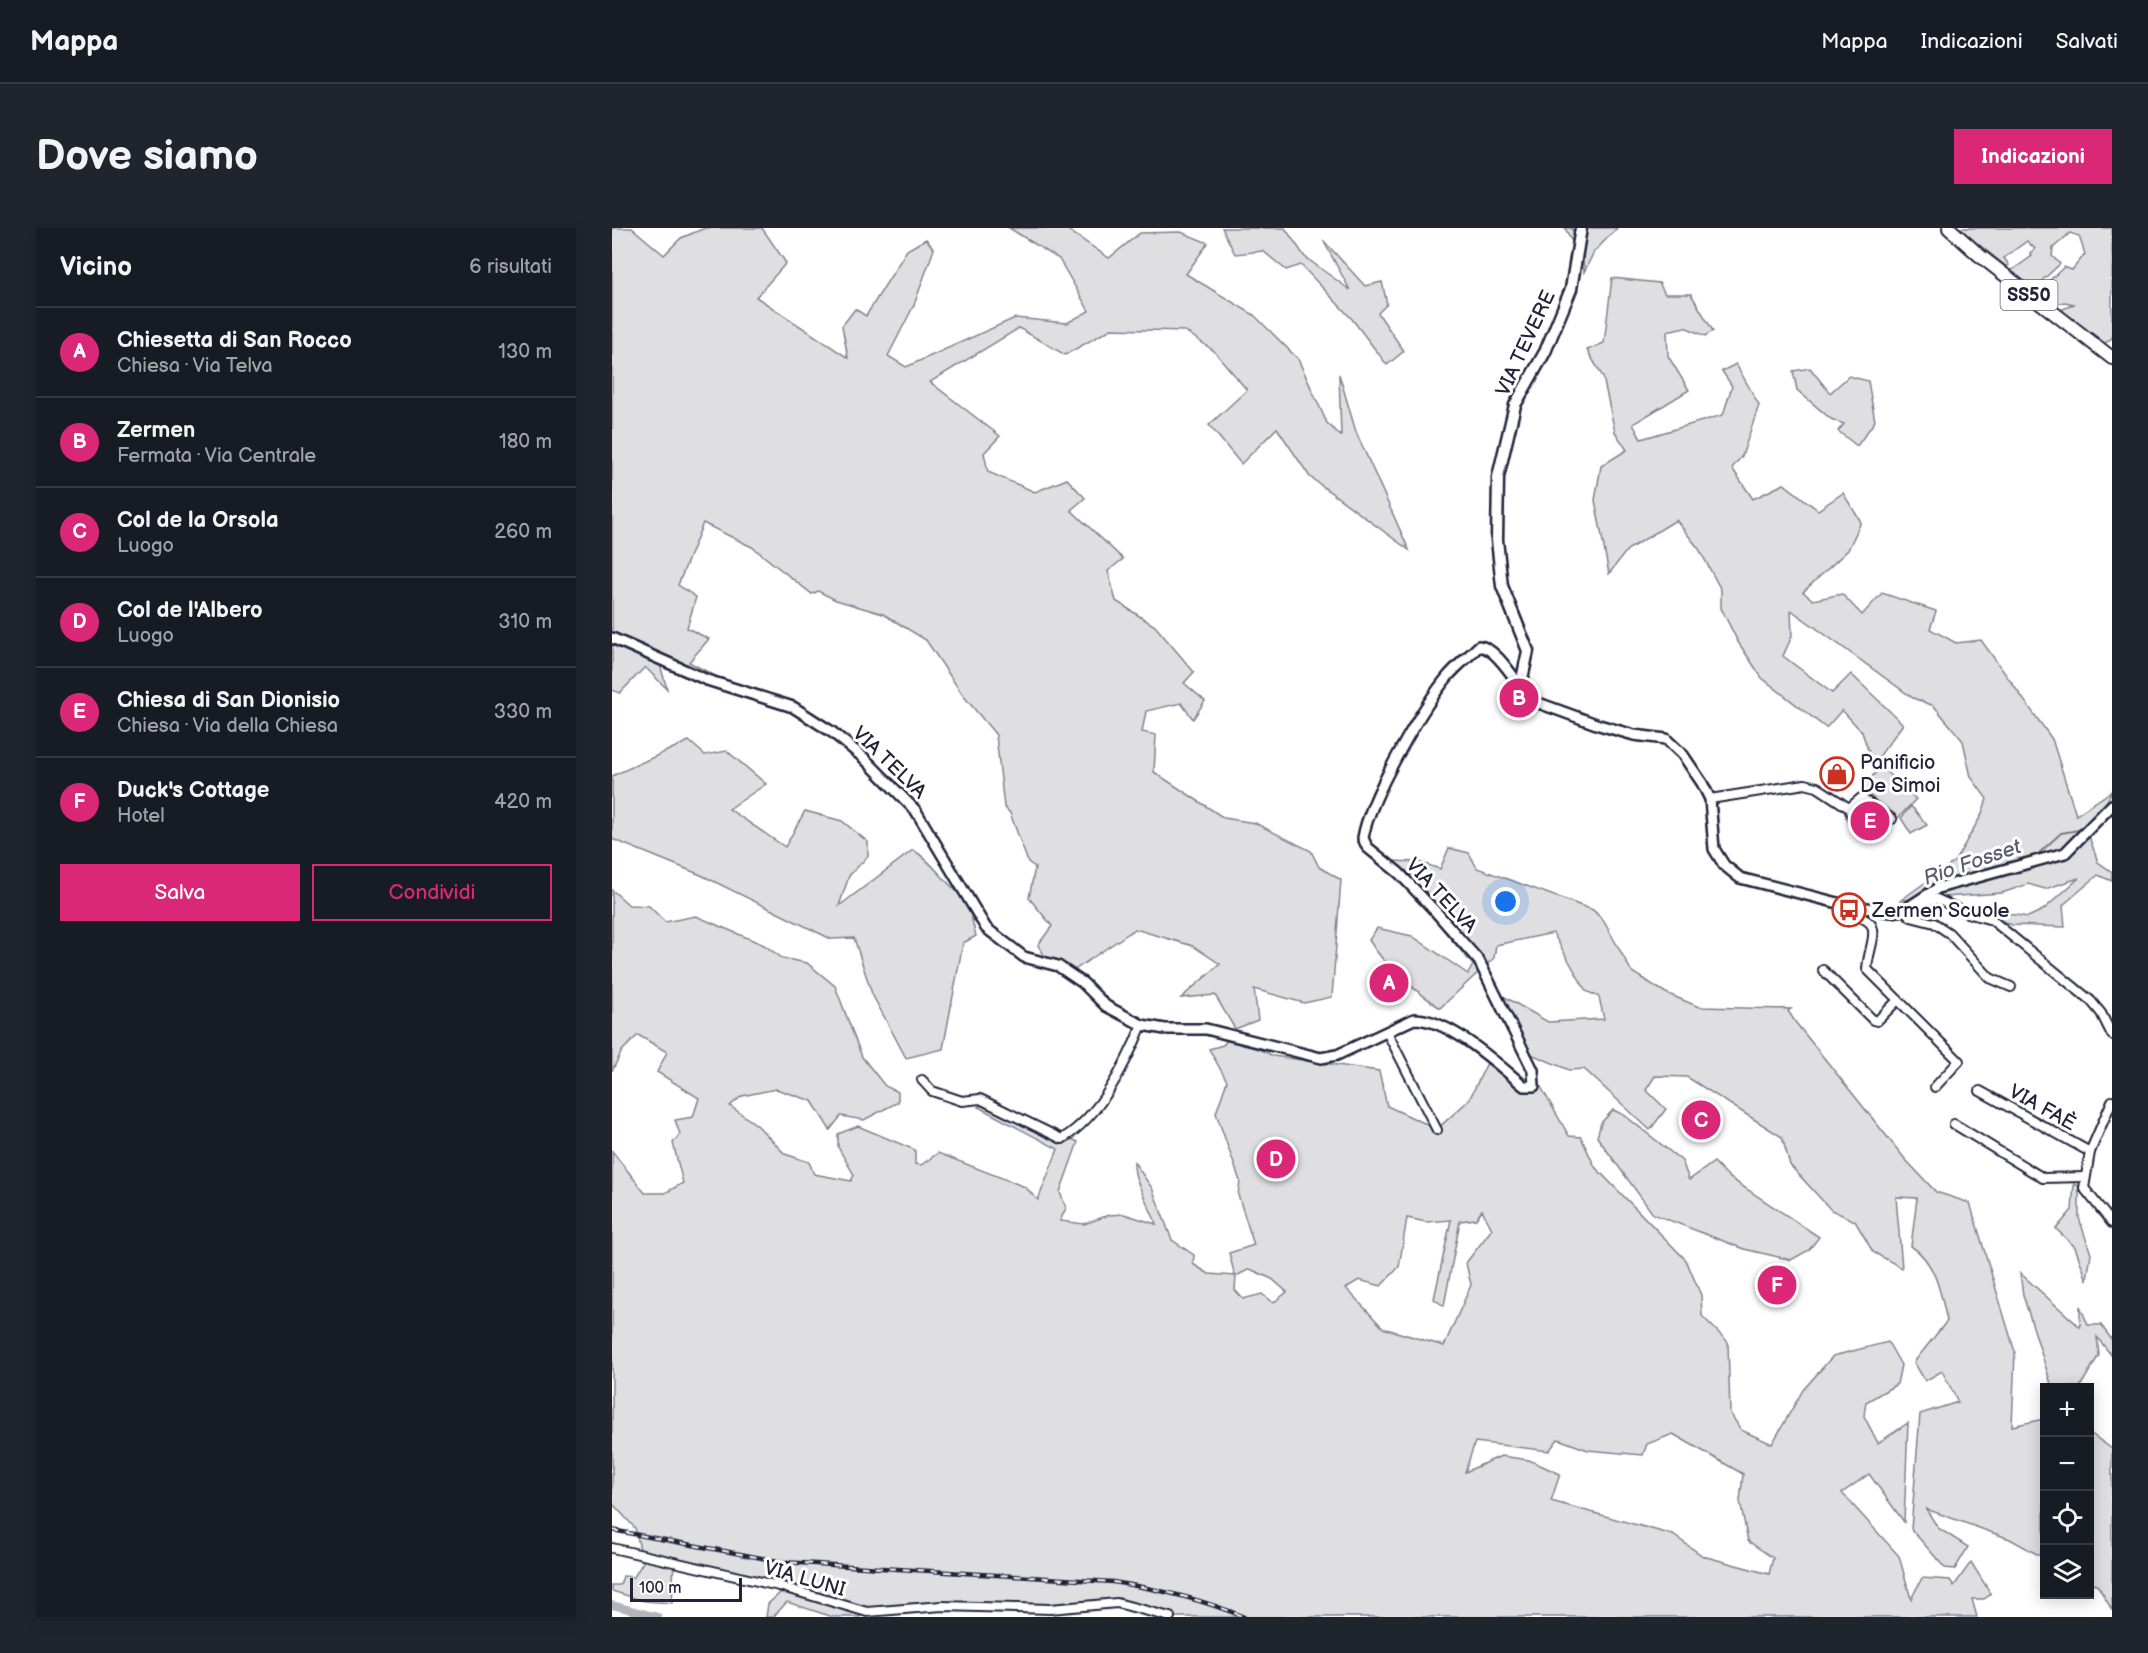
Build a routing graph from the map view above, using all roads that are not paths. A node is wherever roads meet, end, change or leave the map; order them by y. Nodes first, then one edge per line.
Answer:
1 (1580, 228) edge
2 (1949, 228) edge
3 (2112, 358) edge
4 (612, 638) edge
5 (1521, 684) junction
6 (1710, 799) junction
7 (2112, 804) edge
8 (1849, 808) junction
9 (1892, 819) dead end
10 (1862, 833) dead end
11 (1842, 904) junction
12 (1908, 907) junction
13 (1823, 970) dead end
14 (2011, 987) dead end
15 (1898, 1000) junction
16 (1142, 1025) junction
17 (1388, 1034) junction
18 (2112, 1035) edge
19 (922, 1080) dead end
20 (1935, 1087) dead end
21 (1980, 1091) dead end
22 (2112, 1101) edge
23 (1954, 1124) dead end
24 (1437, 1130) dead end
25 (2090, 1152) junction
26 (2084, 1177) junction
27 (2112, 1223) edge
28 (612, 1548) edge
29 (1170, 1617) edge

1 - 5 main road, VIA TEVERE
2 - 3 main road, SS50
4 - 16 street, VIA TELVA
5 - 6 street
5 - 17 street, VIA TELVA
6 - 8 street
6 - 11 street
7 - 12 street
8 - 9 street
8 - 10 street
11 - 12 street
11 - 15 street
12 - 14 street
12 - 18 street
13 - 15 street
15 - 20 street
16 - 17 street, VIA TELVA
16 - 19 street
17 - 24 street
21 - 25 street, VIA FAÈ
22 - 25 street, VIA FAÈ
23 - 26 street
25 - 26 street, VIA FAÈ
26 - 27 street
28 - 29 street, VIA LUNI

